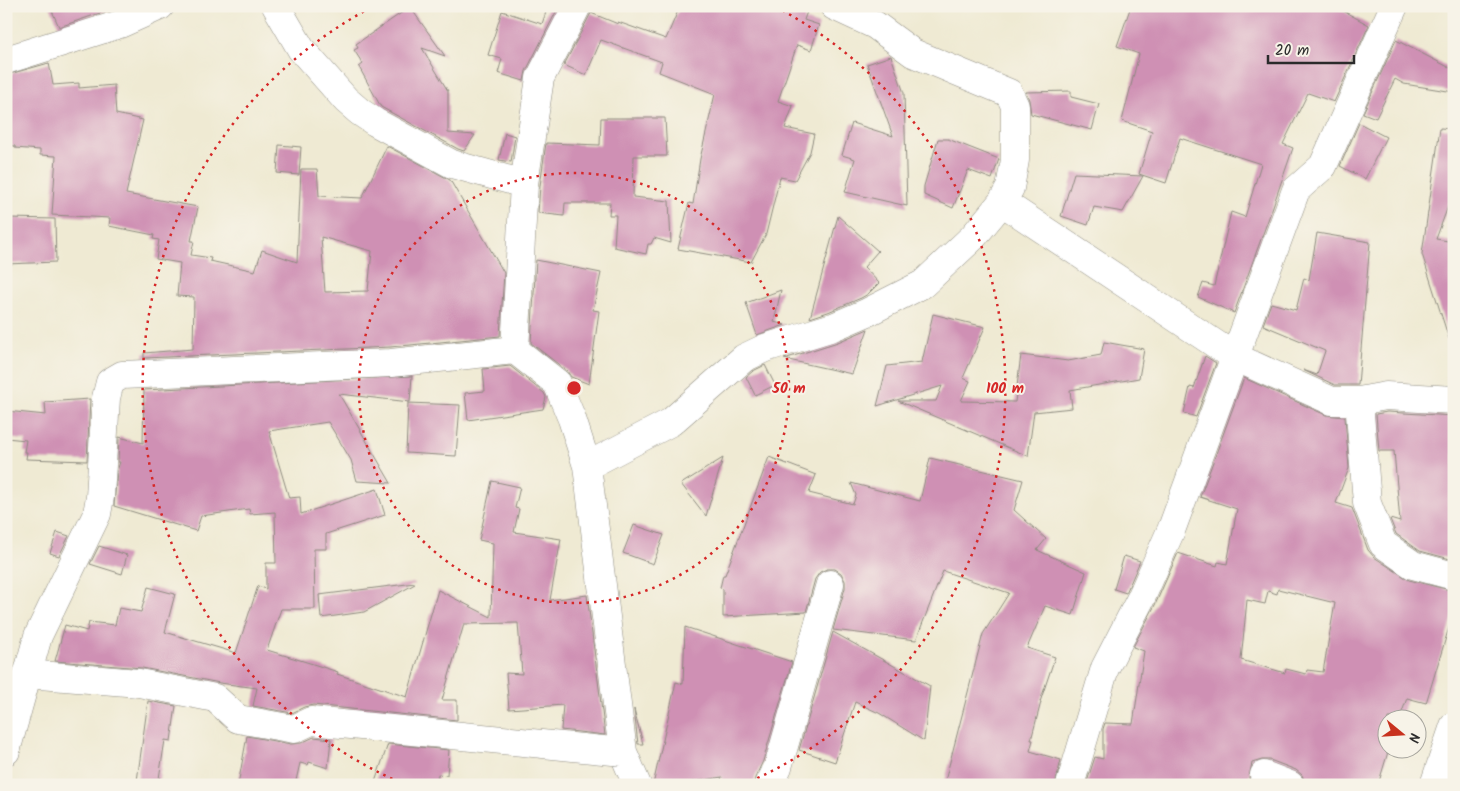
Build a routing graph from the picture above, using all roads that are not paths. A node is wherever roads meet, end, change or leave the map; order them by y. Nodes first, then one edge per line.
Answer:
1 (160, 6) edge
2 (276, 6) edge
3 (577, 6) edge
4 (834, 6) edge
5 (1394, 6) edge
6 (6, 60) edge
7 (524, 184) junction
8 (1002, 202) junction
9 (515, 350) junction
10 (1236, 357) junction
11 (1454, 400) edge
12 (1359, 401) junction
13 (587, 466) junction
14 (1454, 576) edge
15 (830, 584) dead end
16 (27, 674) junction
17 (1454, 726) edge
18 (6, 750) edge
19 (623, 752) junction
20 (1264, 775) dead end
21 (637, 785) edge
22 (769, 785) edge
23 (1070, 785) edge
24 (1290, 785) edge
25 (1434, 785) edge

1 - 6 street
2 - 7 street
3 - 7 street
4 - 8 street
5 - 10 street
7 - 9 street
8 - 10 street
8 - 13 street
9 - 13 street
9 - 16 street
10 - 12 street
10 - 23 street
11 - 12 street
12 - 14 street
13 - 19 street
15 - 22 street
16 - 18 street
16 - 19 street
17 - 25 street
19 - 21 street
20 - 24 street

